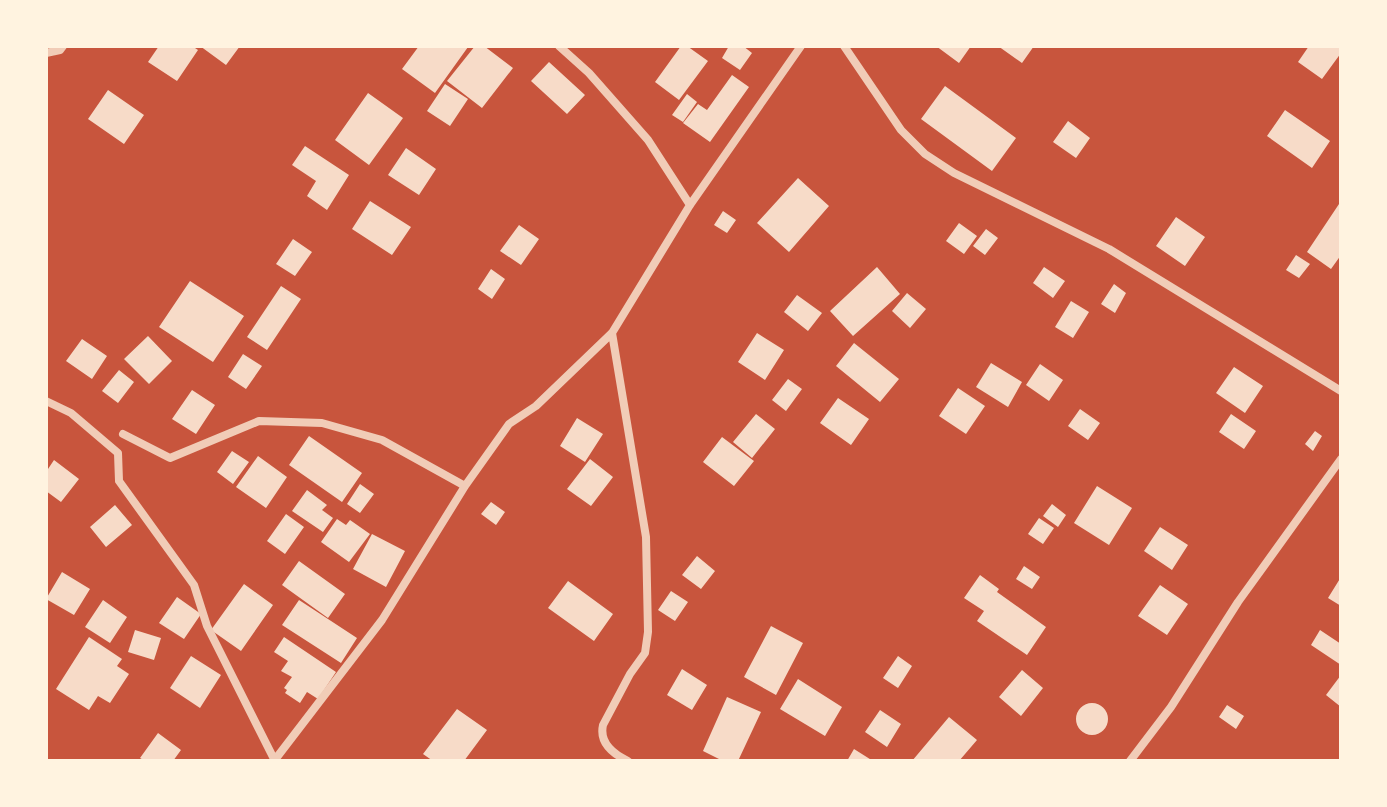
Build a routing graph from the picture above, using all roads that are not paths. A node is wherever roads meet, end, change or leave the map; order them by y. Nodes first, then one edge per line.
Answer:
1 (63, 46) edge
2 (559, 46) edge
3 (801, 46) edge
4 (844, 46) edge
5 (46, 53) edge
6 (690, 205) junction
7 (612, 333) junction
8 (1341, 391) edge
9 (46, 401) edge
10 (123, 434) dead end
11 (1341, 459) edge
12 (465, 486) junction
13 (274, 761) edge
14 (628, 761) edge
15 (1130, 761) edge

1 - 5 street
2 - 6 street
3 - 6 street
4 - 8 street
6 - 7 street
7 - 12 street
7 - 14 street
9 - 13 street
10 - 12 street
11 - 15 street
12 - 13 street

